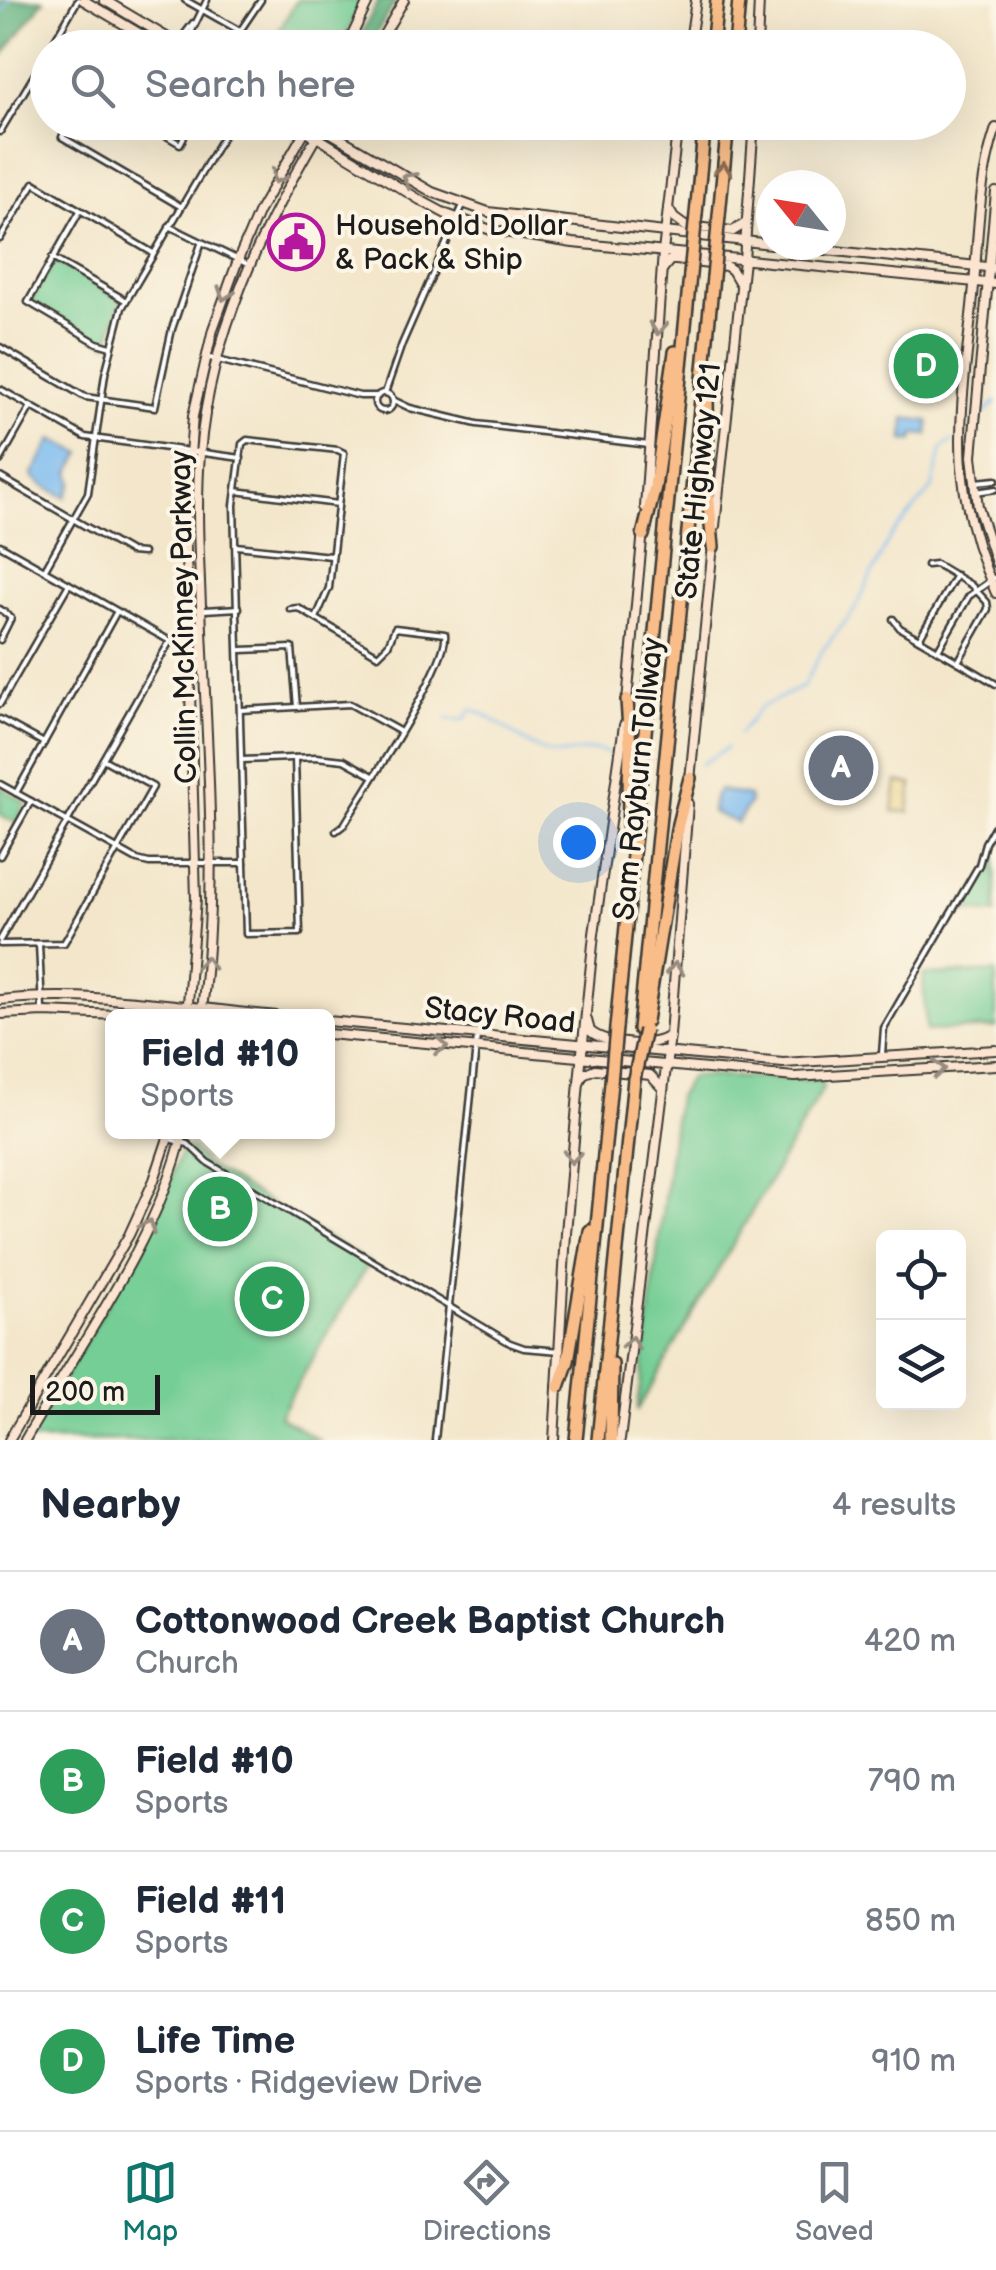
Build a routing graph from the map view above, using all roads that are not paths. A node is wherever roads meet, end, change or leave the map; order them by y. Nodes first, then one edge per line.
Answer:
1 (81, 0) edge
2 (104, 0) edge
3 (185, 0) edge
4 (207, 0) edge
5 (261, 0) edge
6 (369, 0) edge
7 (404, 0) edge
8 (696, 0) edge
9 (716, 0) edge
10 (741, 0) edge
11 (759, 0) edge
12 (202, 10) junction
13 (62, 30) edge
14 (133, 30) edge
15 (154, 30) edge
16 (190, 30) edge
17 (238, 30) edge
18 (241, 30) edge
19 (355, 30) edge
20 (386, 30) edge
21 (692, 30) edge
22 (714, 30) edge
23 (737, 30) edge
24 (757, 30) edge
25 (30, 82) edge
26 (996, 128) edge
27 (0, 132) edge
28 (69, 140) edge
29 (221, 140) edge
30 (300, 140) edge
31 (317, 140) edge
32 (321, 140) edge
33 (348, 140) edge
34 (676, 140) edge
35 (703, 140) edge
36 (726, 140) edge
37 (753, 140) edge
38 (993, 144) edge
39 (996, 192) edge
40 (749, 201) junction
41 (463, 205) junction
42 (180, 206) junction
43 (668, 208) junction
44 (80, 210) junction
45 (458, 218) junction
46 (747, 222) junction
47 (169, 226) junction
48 (666, 233) junction
49 (756, 236) edge
50 (0, 239) edge
51 (746, 242) junction
52 (756, 243) edge
53 (201, 244) junction
54 (610, 246) junction
55 (663, 252) junction
56 (846, 252) edge
57 (153, 253) junction
58 (864, 254) junction
59 (876, 256) junction
60 (52, 258) junction
61 (238, 260) junction
62 (744, 260) junction
63 (763, 262) junction
64 (249, 264) junction
65 (975, 264) junction
66 (993, 267) edge
67 (862, 270) junction
68 (874, 272) junction
69 (662, 273) junction
70 (974, 282) junction
71 (992, 284) edge
72 (741, 286) junction
73 (125, 300) junction
74 (687, 304) junction
75 (111, 347) junction
76 (0, 348) edge
77 (206, 358) junction
78 (218, 360) junction
79 (703, 364) junction
80 (0, 389) edge
81 (382, 395) junction
82 (360, 396) junction
83 (101, 400) junction
84 (393, 400) junction
85 (376, 405) junction
86 (30, 407) junction
87 (410, 408) junction
88 (390, 409) junction
89 (960, 423) junction
90 (973, 423) junction
91 (96, 439) junction
92 (650, 445) junction
93 (189, 451) junction
94 (200, 452) junction
95 (240, 458) junction
96 (0, 460) edge
97 (0, 477) edge
98 (961, 480) junction
99 (996, 480) edge
100 (975, 487) junction
101 (996, 488) edge
102 (236, 492) junction
103 (338, 504) junction
104 (74, 520) junction
105 (643, 534) junction
106 (0, 545) edge
107 (236, 546) junction
108 (713, 547) junction
109 (143, 553) dead end
110 (333, 556) junction
111 (996, 563) edge
112 (928, 566) dead end
113 (44, 570) junction
114 (956, 575) junction
115 (993, 579) edge
116 (69, 584) junction
117 (976, 590) junction
118 (996, 593) edge
119 (0, 608) edge
120 (239, 608) junction
121 (201, 610) junction
122 (290, 610) dead end
123 (117, 612) junction
124 (316, 618) junction
125 (893, 619) dead end
126 (919, 639) junction
127 (0, 640) edge
128 (240, 650) junction
129 (938, 650) junction
130 (958, 662) junction
131 (995, 682) edge
132 (627, 700) junction
133 (0, 704) edge
134 (296, 706) junction
135 (241, 710) junction
136 (0, 718) edge
137 (400, 731) junction
138 (44, 744) junction
139 (103, 758) junction
140 (295, 758) junction
141 (242, 760) junction
142 (373, 776) junction
143 (690, 778) junction
144 (0, 784) edge
145 (16, 793) junction
146 (31, 801) junction
147 (67, 822) junction
148 (994, 827) edge
149 (336, 831) dead end
150 (116, 850) junction
151 (0, 856) edge
152 (194, 862) junction
153 (209, 862) junction
154 (244, 863) junction
155 (632, 871) junction
156 (0, 942) edge
157 (40, 944) junction
158 (41, 997) junction
159 (0, 1000) edge
160 (172, 1009) edge
161 (188, 1009) edge
162 (202, 1009) edge
163 (42, 1012) junction
164 (0, 1014) edge
165 (105, 1015) edge
166 (586, 1016) junction
167 (335, 1022) edge
168 (346, 1023) junction
169 (642, 1030) junction
170 (335, 1035) edge
171 (670, 1035) junction
172 (345, 1036) junction
173 (477, 1036) junction
174 (583, 1046) junction
175 (476, 1050) junction
176 (996, 1050) edge
177 (667, 1054) junction
178 (882, 1059) junction
179 (581, 1060) junction
180 (776, 1062) junction
181 (996, 1065) edge
182 (666, 1066) junction
183 (883, 1072) junction
184 (746, 1073) junction
185 (579, 1082) junction
186 (663, 1089) junction
187 (168, 1139) edge
188 (181, 1139) edge
189 (185, 1139) edge
190 (600, 1188) junction
191 (108, 1270) junction
192 (120, 1278) junction
193 (448, 1308) junction
194 (608, 1339) junction
195 (560, 1351) junction
196 (559, 1387) junction
197 (9, 1440) edge
198 (25, 1440) edge
199 (435, 1440) edge
200 (554, 1440) edge
201 (576, 1440) edge
202 (598, 1440) edge
203 (612, 1440) edge
204 (620, 1440) edge

1 - 13 street
1 - 14 main road
2 - 15 main road
3 - 12 street
4 - 12 street
5 - 18 street
6 - 19 main road
7 - 20 main road
8 - 21 main road
9 - 22 highway
10 - 23 highway
11 - 24 main road
12 - 16 street
12 - 17 street
25 - 27 street
26 - 38 main road
28 - 42 street
29 - 42 street
30 -> 61 main road, Collin McKinney Parkway
31 - 64 main road, Collin McKinney Parkway
32 - 45 main road
41 -> 33 main road
34 - 43 main road, State Highway 121
35 - 74 highway, Sam Rayburn Tollway, bridge
79 -> 36 highway, Sam Rayburn Tollway, bridge
37 - 40 main road, State Highway 121
38 - 65 main road
39 - 66 main road
40 - 46 main road, State Highway 121
40 - 49 main road
41 - 45 street
41 - 48 main road
42 - 47 street
43 - 46 main road
43 - 48 main road, State Highway 121
44 - 50 street
44 - 57 street
44 - 60 street
45 - 54 main road
45 - 81 street
46 - 51 main road, State Highway 121
47 - 53 street
47 - 57 street
48 - 51 main road
48 - 55 main road, State Highway 121
51 - 52 main road
51 - 62 main road, State Highway 121
53 - 61 street
53 - 83 street
54 - 55 main road
54 - 69 main road
55 - 62 main road
55 - 69 main road, State Highway 121
56 - 58 main road
57 - 73 street
58 - 59 main road
58 - 67 main road
59 - 65 main road
59 - 68 main road
60 - 73 street
60 - 75 street
61 - 64 street
61 -> 77 main road, Collin McKinney Parkway
62 - 63 main road
62 - 72 main road, State Highway 121
63 - 67 main road
63 - 72 main road
64 - 78 main road, Collin McKinney Parkway
65 - 66 main road
65 - 70 main road
66 - 71 main road
67 - 68 main road
68 - 70 main road
69 - 72 main road
69 -> 92 main road, State Highway 121
70 - 71 main road
70 - 89 main road
71 - 90 main road
72 - 108 main road, State Highway 121
73 - 75 street
74 - 105 highway
74 - 155 highway, Sam Rayburn Tollway
75 - 83 street
76 - 83 street
77 - 78 street
77 - 93 main road, Collin McKinney Parkway
78 - 82 street
78 - 94 main road, Collin McKinney Parkway
79 - 108 highway
79 - 169 highway, Sam Rayburn Tollway
80 - 86 street
81 - 82 street
81 - 84 street
81 - 85 street
82 - 85 street
83 - 91 street
84 - 87 street
84 - 88 street
85 - 88 street
86 - 91 street
86 - 96 street
87 - 88 street
87 - 92 street
89 - 90 main road
89 - 98 main road
90 - 100 main road
91 - 93 street
91 - 104 street
92 - 105 main road, State Highway 121
93 - 94 street
93 - 152 main road, Collin McKinney Parkway
94 - 95 street
94 - 121 main road, Collin McKinney Parkway
95 - 102 street
95 - 103 street
97 - 104 street
98 - 100 main road
98 - 115 main road
99 - 100 street
100 - 101 street
100 - 111 main road
102 - 103 street
102 - 107 street
103 - 110 street
104 - 109 street
104 - 113 street
105 - 132 main road, State Highway 121
106 - 113 street
107 - 110 street
107 - 120 street
108 - 143 main road, State Highway 121
110 - 124 street
112 - 114 street
113 - 116 street
114 - 117 street
114 - 126 street
115 - 117 street
115 - 118 main road
116 - 123 street
116 - 133 street
117 - 129 street
117 - 130 street
119 - 127 street
120 - 121 street
120 - 128 street
121 - 153 main road, Collin McKinney Parkway
122 - 124 street
123 - 138 street
123 - 139 street
124 - 137 street
125 - 126 street
126 - 129 street
128 - 134 street
128 - 135 street
129 - 130 street
130 - 131 street
132 - 155 highway
132 - 166 main road, State Highway 121
134 - 135 street
134 - 137 street
135 - 141 street
136 - 138 street
137 - 142 street
138 - 145 street
139 - 147 street
139 - 150 street
140 - 141 street
140 - 142 street
140 - 154 street
141 - 154 street
142 - 149 street
143 - 169 highway
171 -> 143 main road, State Highway 121
144 - 145 street
145 - 146 street
146 - 147 street
146 - 151 street
147 - 150 street
147 - 156 street
148 - 178 street
150 - 152 street
150 - 157 street
152 - 153 street
152 - 161 main road, Collin McKinney Parkway
153 - 154 street
162 -> 153 main road, Collin McKinney Parkway
155 - 190 highway, Sam Rayburn Tollway, bridge
156 - 157 street
157 - 158 street
158 - 159 main road
158 - 160 main road
158 - 163 street
163 - 164 main road
163 - 165 main road
166 - 171 main road
166 - 174 main road, State Highway 121
167 - 168 main road, Stacy Road
168 - 172 main road
168 - 173 main road, Stacy Road
169 - 194 highway, Sam Rayburn Tollway, bridge
170 - 172 main road, Stacy Road
171 - 177 main road, State Highway 121
172 -> 175 main road, Stacy Road
173 - 174 main road, Stacy Road
173 - 175 street
174 - 177 main road, Stacy Road
174 - 179 main road, State Highway 121
175 - 179 main road, Stacy Road
175 - 193 street
176 - 178 main road
177 - 180 main road, Stacy Road
177 - 182 main road, State Highway 121
178 - 180 main road
178 - 183 main road
179 - 182 main road, Stacy Road
179 - 185 main road, State Highway 121
180 - 184 main road
183 -> 181 main road, Stacy Road
182 - 184 main road, Stacy Road
182 - 186 main road, State Highway 121
183 - 184 main road, Stacy Road
185 - 186 main road
185 -> 195 main road, State Highway 121
204 -> 186 main road, State Highway 121
187 - 191 main road
192 -> 188 main road
189 - 193 street
190 - 196 highway
190 - 201 highway, Sam Rayburn Tollway
191 - 192 main road
191 - 197 main road
192 - 198 main road
193 - 195 street
193 - 199 street
194 - 202 highway, Sam Rayburn Tollway
194 - 203 highway
195 - 196 main road, State Highway 121
196 - 200 main road, State Highway 121

